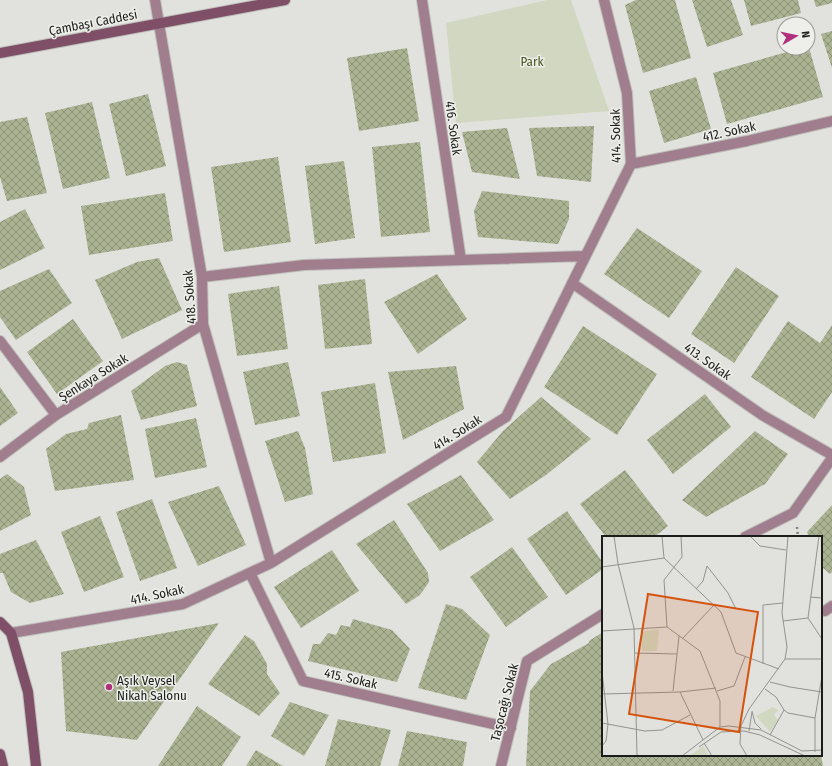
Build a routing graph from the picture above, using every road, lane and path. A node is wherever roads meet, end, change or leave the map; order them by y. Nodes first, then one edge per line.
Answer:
1 (155, 0) edge
2 (285, 0) edge
3 (422, 0) edge
4 (604, 0) edge
5 (160, 23) junction
6 (0, 54) edge
7 (832, 121) edge
8 (632, 164) junction
9 (585, 256) junction
10 (461, 260) junction
11 (202, 277) junction
12 (572, 283) junction
13 (202, 324) junction
14 (0, 341) edge
15 (56, 415) junction
16 (832, 455) edge
17 (0, 457) edge
18 (832, 458) edge
19 (747, 536) edge
20 (271, 563) junction
21 (250, 573) junction
22 (602, 615) edge
23 (0, 622) edge
24 (11, 633) junction
25 (511, 728) junction
26 (0, 754) edge
27 (2, 766) edge
28 (36, 766) edge
29 (502, 766) edge

1 - 5 street, 418. Sokak
2 - 5 main road, Çambaşı Caddesi
3 - 10 street, 416. Sokak
4 - 8 street, 414. Sokak
5 - 6 main road, Çambaşı Caddesi
5 - 11 street, 418. Sokak
7 - 8 street, 412. Sokak
8 - 9 street, 414. Sokak
9 - 10 street
9 - 12 street, 414. Sokak
10 - 11 street
11 - 13 street, 418. Sokak
12 - 16 street, 413. Sokak
12 - 20 street, 414. Sokak
13 - 15 street, Şenkaya Sokak
13 - 20 street, 418. Sokak
14 - 15 street
15 - 17 street, Şenkaya Sokak
18 - 19 street
20 - 21 street, 414. Sokak
21 - 24 street, 414. Sokak
21 - 25 street, 415. Sokak
22 - 25 street, Taşocağı Sokak
23 - 24 main road
24 - 28 main road
25 - 29 street, Taşocağı Sokak
26 - 27 main road

